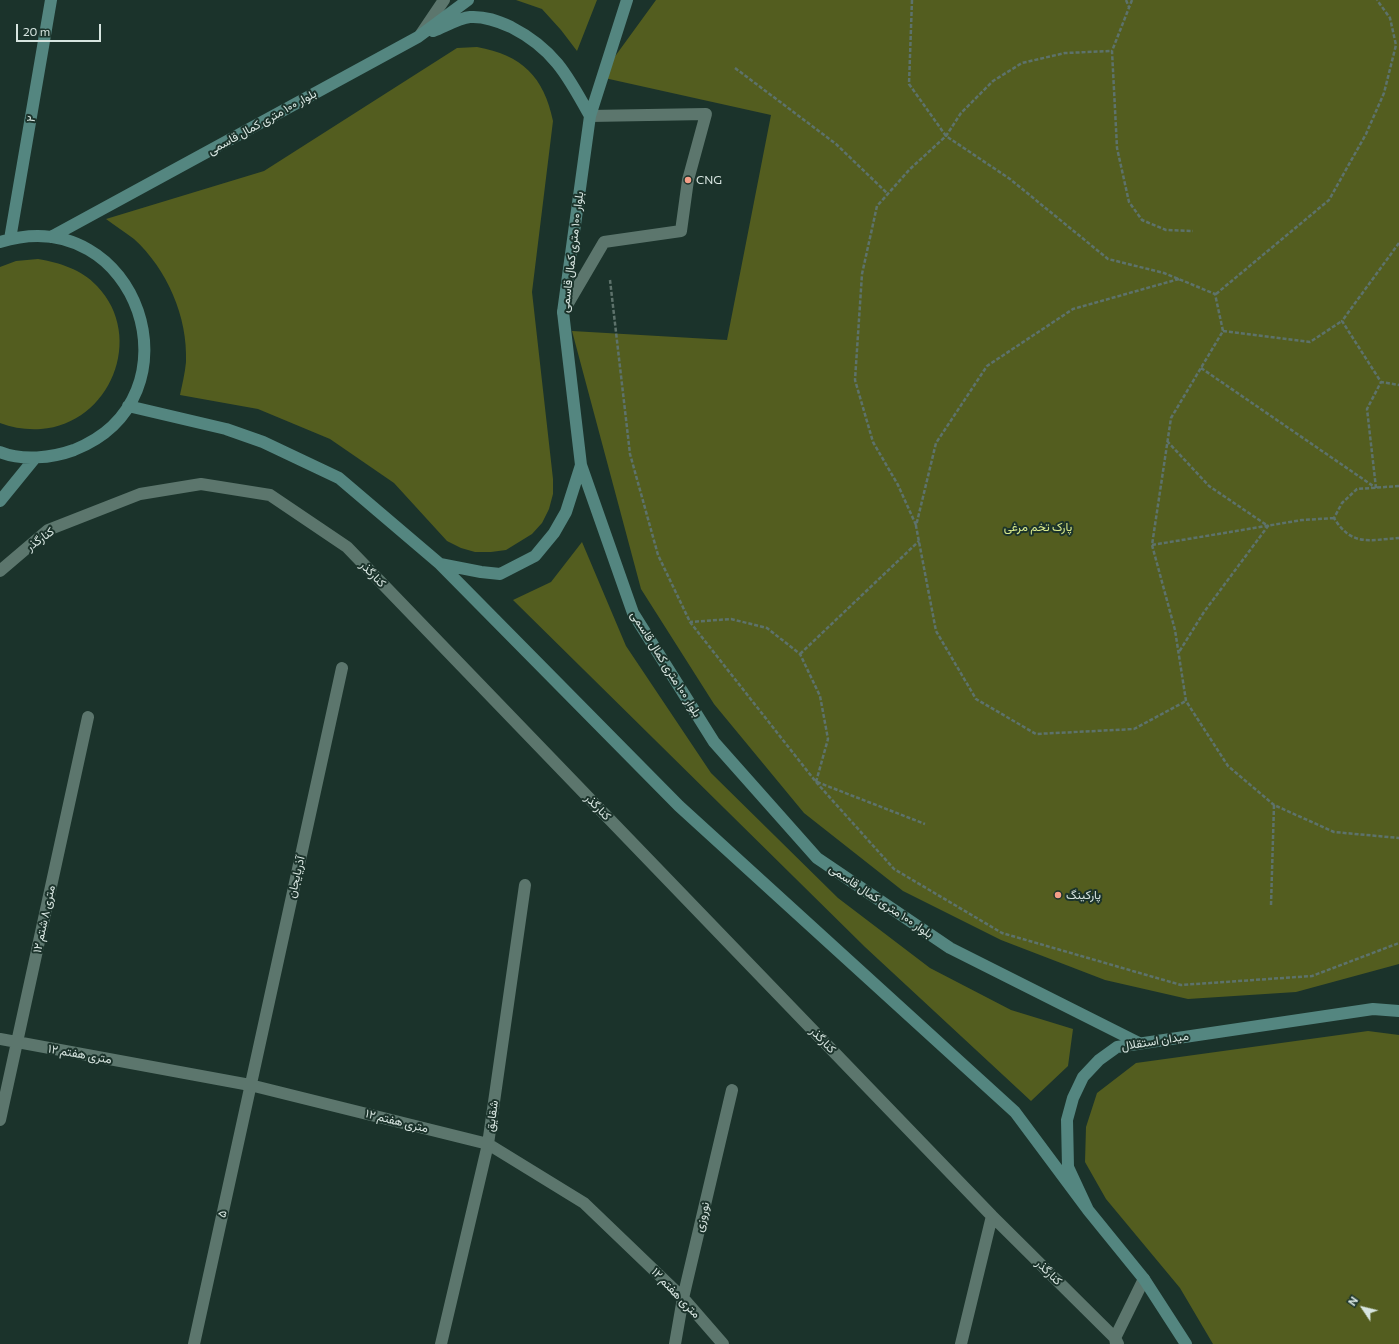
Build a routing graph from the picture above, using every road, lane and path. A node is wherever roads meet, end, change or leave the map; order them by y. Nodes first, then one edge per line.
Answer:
1 (51, 0) edge
2 (444, 0) edge
3 (468, 0) edge
4 (627, 0) edge
5 (912, 0) edge
6 (1126, 0) edge
7 (1132, 0) edge
8 (1376, 0) edge
9 (1129, 7) junction
10 (418, 37) junction
11 (1397, 45) edge
12 (1112, 51) junction
13 (735, 68) dead end
14 (590, 116) junction
15 (946, 136) junction
16 (888, 194) junction
17 (1193, 231) dead end
18 (51, 237) junction
19 (5, 240) edge
20 (1399, 243) edge
21 (1179, 279) junction
22 (610, 280) dead end
23 (1215, 294) junction
24 (563, 312) junction
25 (1342, 321) junction
26 (1223, 331) junction
27 (1201, 368) junction
28 (1381, 382) junction
29 (1399, 385) edge
30 (128, 406) junction
31 (1168, 441) junction
32 (0, 452) edge
33 (35, 458) junction
34 (581, 465) junction
35 (1399, 486) edge
36 (1376, 488) junction
37 (0, 501) edge
38 (1334, 518) junction
39 (916, 526) junction
40 (1268, 526) junction
41 (1399, 538) edge
42 (919, 541) junction
43 (1152, 545) junction
44 (440, 564) junction
45 (0, 571) edge
46 (690, 622) junction
47 (1179, 653) junction
48 (800, 654) junction
49 (342, 668) dead end
50 (1186, 701) junction
51 (88, 717) dead end
52 (816, 782) junction
53 (1274, 805) junction
54 (925, 824) dead end
55 (1399, 838) edge
56 (525, 885) dead end
57 (1271, 905) dead end
58 (1399, 943) edge
59 (1398, 1010) edge
60 (0, 1039) edge
61 (17, 1042) junction
62 (1139, 1043) junction
63 (250, 1085) junction
64 (732, 1090) dead end
65 (0, 1120) edge
66 (488, 1144) junction
67 (1088, 1210) junction
68 (992, 1216) junction
69 (1144, 1279) junction
70 (683, 1298) junction
71 (1116, 1342) edge
72 (194, 1344) edge
73 (441, 1344) edge
74 (675, 1344) edge
75 (723, 1344) edge
76 (961, 1344) edge
77 (1186, 1344) edge

1 - 19 main road, ۲
2 - 10 street
3 - 10 main road, بلوار ۱۰۰ متری کمال قاسمی
4 - 14 main road, بلوار ۱۰۰ متری کمال قاسمی
5 - 15 path
6 - 9 path
7 - 9 path
8 - 11 path
9 - 12 path
10 - 14 main road
10 - 18 main road, بلوار ۱۰۰ متری کمال قاسمی
11 - 23 path
12 - 15 path
12 - 17 path
13 - 16 path
14 - 24 main road, بلوار ۱۰۰ متری کمال قاسمی
14 - 24 street
15 - 16 path
15 - 21 path
16 - 39 path
18 - 19 main road
18 - 30 main road
20 - 25 path
21 - 23 path
21 - 39 path
22 - 46 path
23 - 26 path
24 - 34 main road, بلوار ۱۰۰ متری کمال قاسمی
25 - 26 path
25 - 28 path
26 - 27 path
27 - 31 path
27 - 36 path
28 - 29 path
28 - 36 path
30 - 33 main road
30 - 44 main road
31 - 40 path
31 - 43 path
32 - 33 main road
33 - 37 main road
34 - 44 main road
34 - 62 main road, بلوار ۱۰۰ متری کمال قاسمی
35 - 36 path
36 - 38 path
38 - 40 path
38 - 41 path
39 - 42 path
40 - 43 path
40 - 47 path
42 - 48 path
42 - 50 path
43 - 47 path
44 - 67 main road
45 - 68 street, کنارگذر
46 - 48 path
46 - 52 path
47 - 50 path
48 - 52 path
49 - 63 street, آذریایجان
50 - 53 path
51 - 61 street, ۱۲ متری ۸ شتم
52 - 54 path
52 - 58 path
53 - 55 path
53 - 57 path
56 - 66 street, شقایق
59 - 62 main road, میدان استقلال
60 - 61 street, ۱۲ متری هفتم
61 - 63 street, ۱۲ متری هفتم
61 - 65 street, ۱۲ متری ۸ شتم
62 - 67 main road, میدان استقلال
63 - 66 street, ۱۲ متری هفتم
63 - 72 street, ۵
64 - 70 street, نوروزی
66 - 70 street, ۱۲ متری هفتم
66 - 73 street, شقایق
67 - 69 main road, میدان استقلال
68 - 71 street, کنارگذر
68 - 76 street
69 - 71 street
69 - 77 main road, میدان استقلال
70 - 74 street, نوروزی
70 - 75 street, ۱۲ متری هفتم

